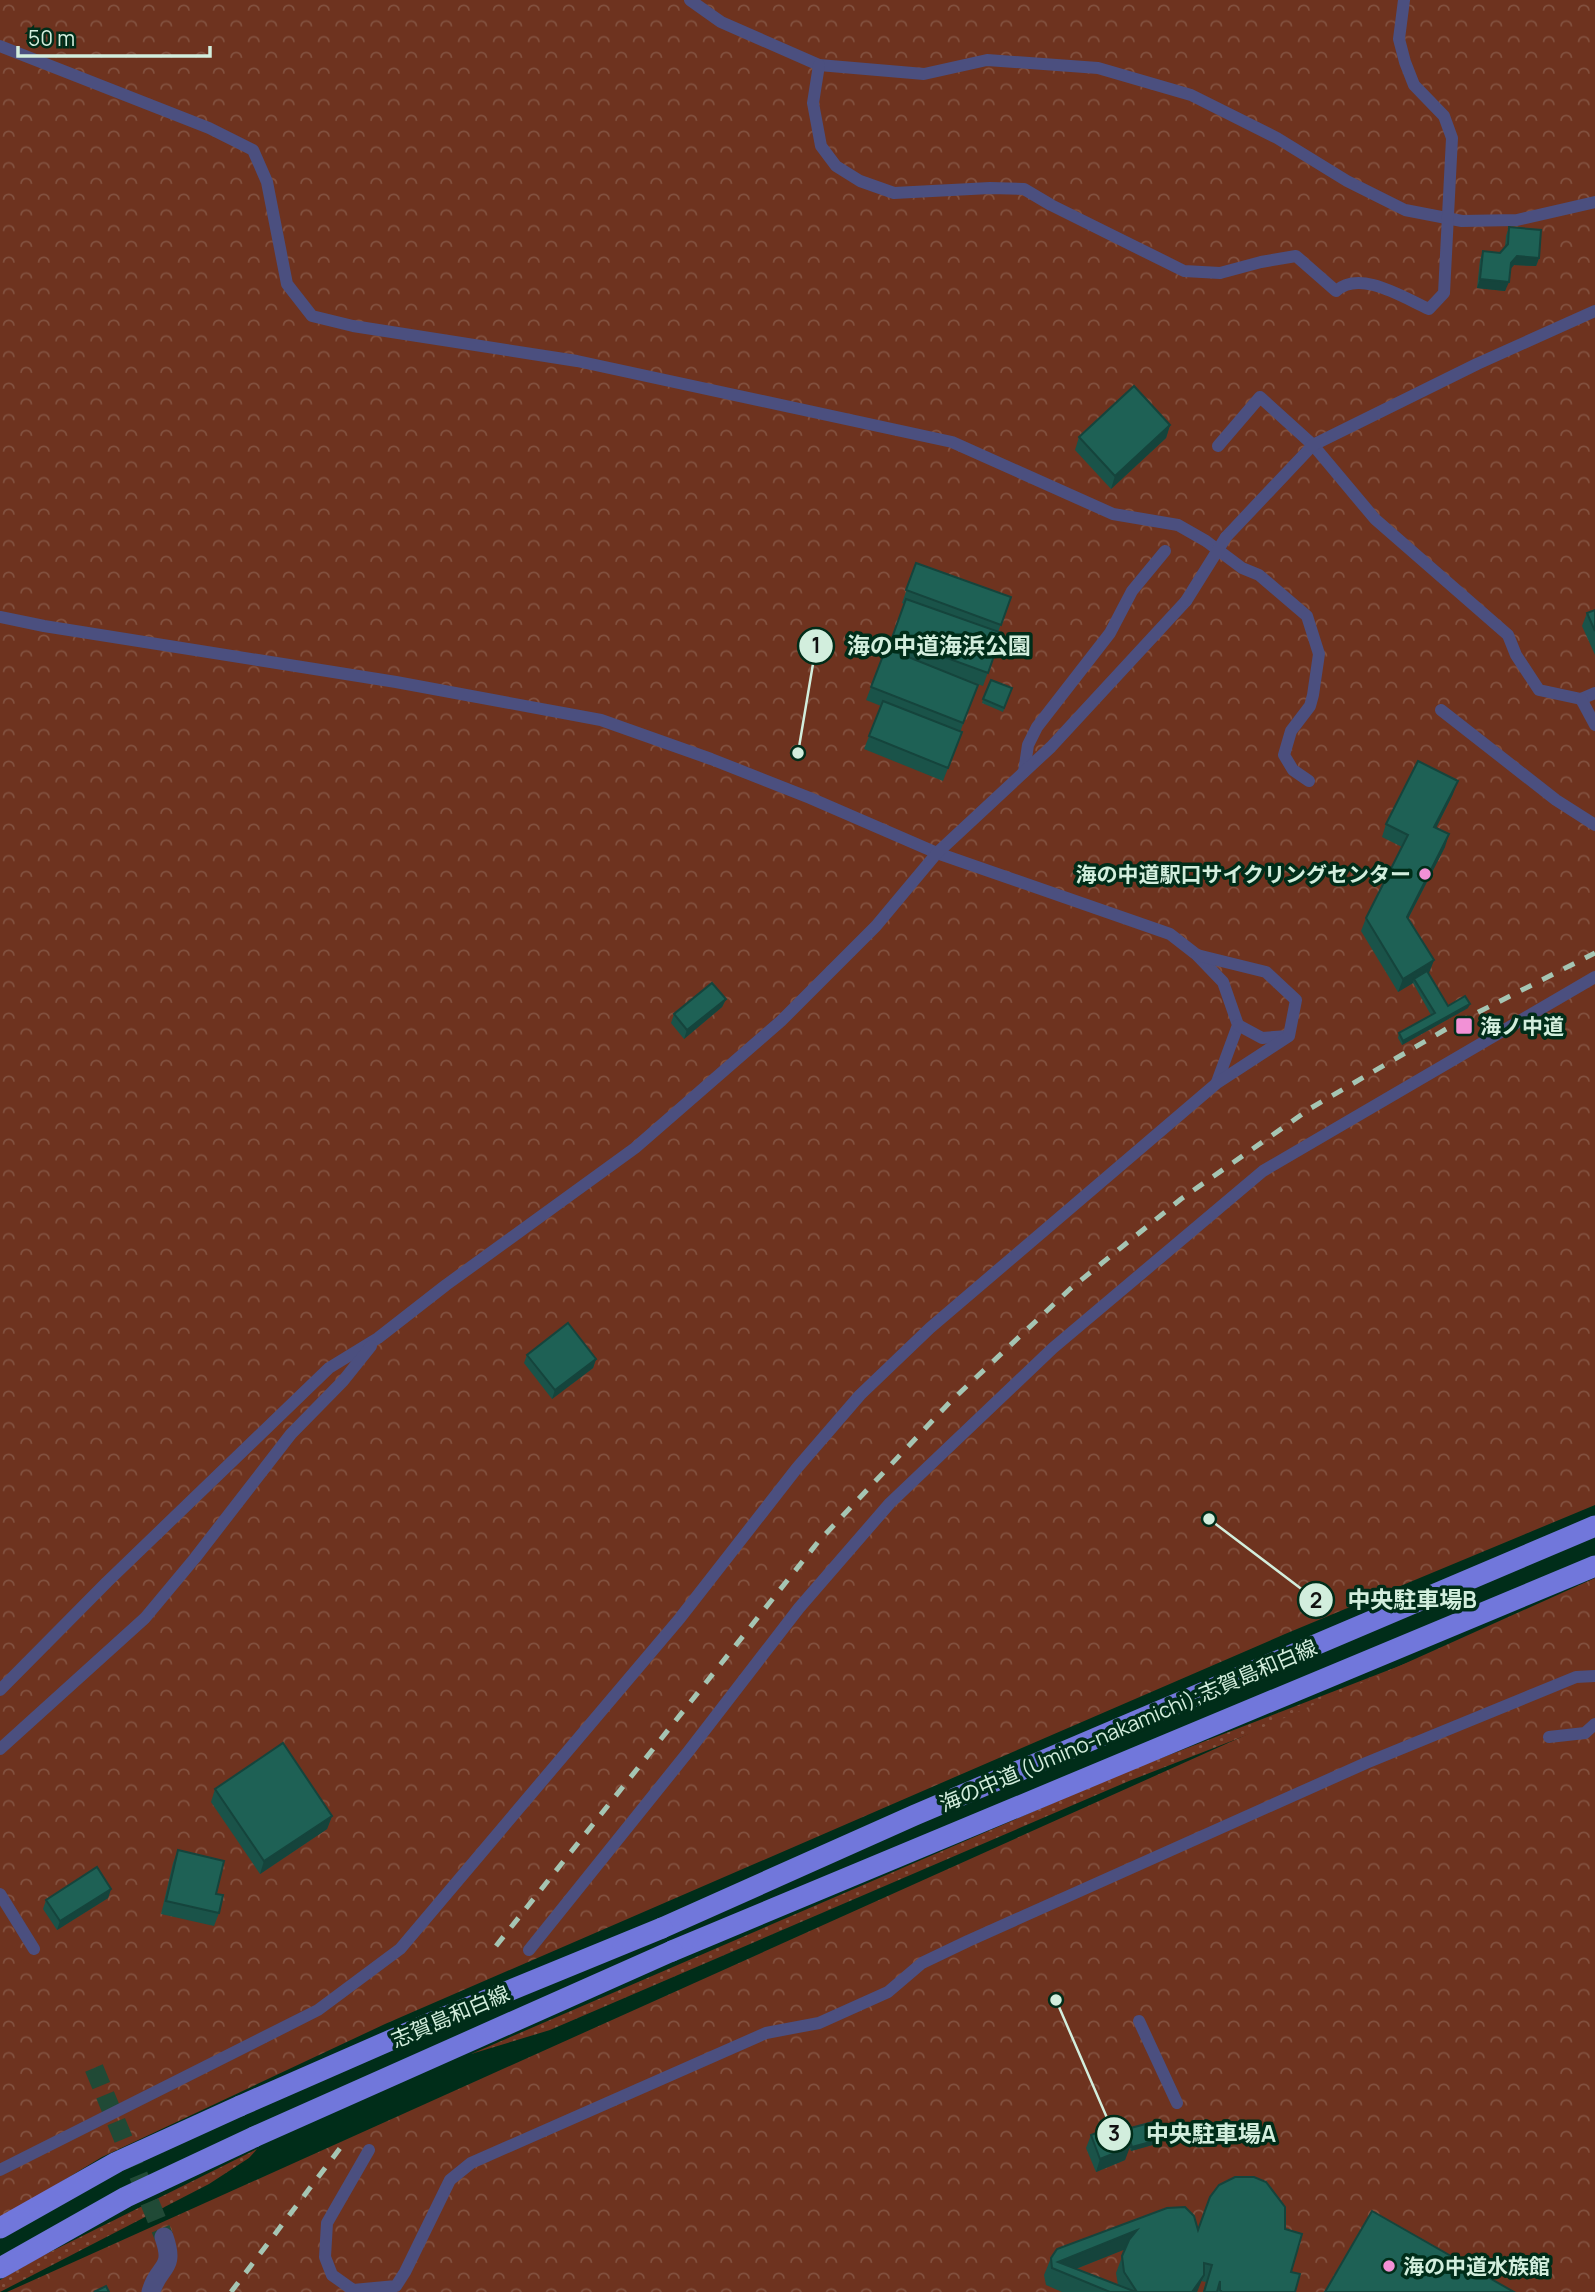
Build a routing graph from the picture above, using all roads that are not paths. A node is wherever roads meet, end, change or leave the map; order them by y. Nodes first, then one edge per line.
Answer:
1 (690, 0) edge
2 (1405, 0) edge
3 (0, 46) edge
4 (819, 65) junction
5 (1595, 202) edge
6 (1447, 218) junction
7 (1595, 311) edge
8 (1313, 445) junction
9 (1218, 446) dead end
10 (1165, 551) dead end
11 (0, 617) edge
12 (1595, 693) edge
13 (1581, 698) junction
14 (1441, 710) dead end
15 (1595, 725) edge
16 (1023, 773) junction
17 (1309, 781) dead end
18 (1595, 824) edge
19 (937, 853) junction
20 (1197, 955) junction
21 (1595, 977) edge
22 (1238, 1025) junction
23 (1289, 1036) junction
24 (1217, 1083) junction
25 (378, 1338) junction
26 (1595, 1526) edge
27 (1595, 1566) edge
28 (1595, 1676) edge
29 (0, 1690) edge
30 (1595, 1724) edge
31 (1549, 1737) dead end
32 (0, 1749) edge
33 (0, 1894) edge
34 (662, 1928) joint
35 (34, 1949) dead end
36 (529, 1950) dead end
37 (672, 1951) joint
38 (1139, 2021) dead end
39 (1177, 2103) dead end
40 (369, 2150) dead end
41 (0, 2170) edge
42 (0, 2228) edge
43 (164, 2237) tunnel mouth
44 (0, 2268) edge
45 (394, 2289) edge
46 (353, 2291) edge
47 (151, 2292) edge

1 - 4 lane
2 - 6 lane
3 - 17 lane
4 - 6 lane
4 - 6 lane
5 - 6 lane
7 - 8 lane
8 - 9 lane
8 - 13 lane
8 - 16 lane, bridge
10 - 16 lane
11 - 19 lane
12 - 13 lane
13 - 15 lane
14 - 18 lane
16 - 19 lane
19 - 20 lane
19 - 25 lane
20 - 22 lane
20 - 23 lane
21 - 36 lane
22 - 23 lane
22 - 24 lane
23 - 24 lane
24 - 41 lane
25 - 29 lane
25 - 32 lane
26 - 34 main road, 海の中道 (Umino-nakamichi);志賀島和白線
27 - 37 main road, 海の中道 (Umino-nakamichi);志賀島和白線
28 - 45 lane
30 - 31 lane
33 - 35 lane
34 - 42 main road, 志賀島和白線, bridge
37 - 44 main road, 志賀島和白線, bridge
38 - 39 lane
40 - 46 lane
43 - 47 street
45 - 46 lane

